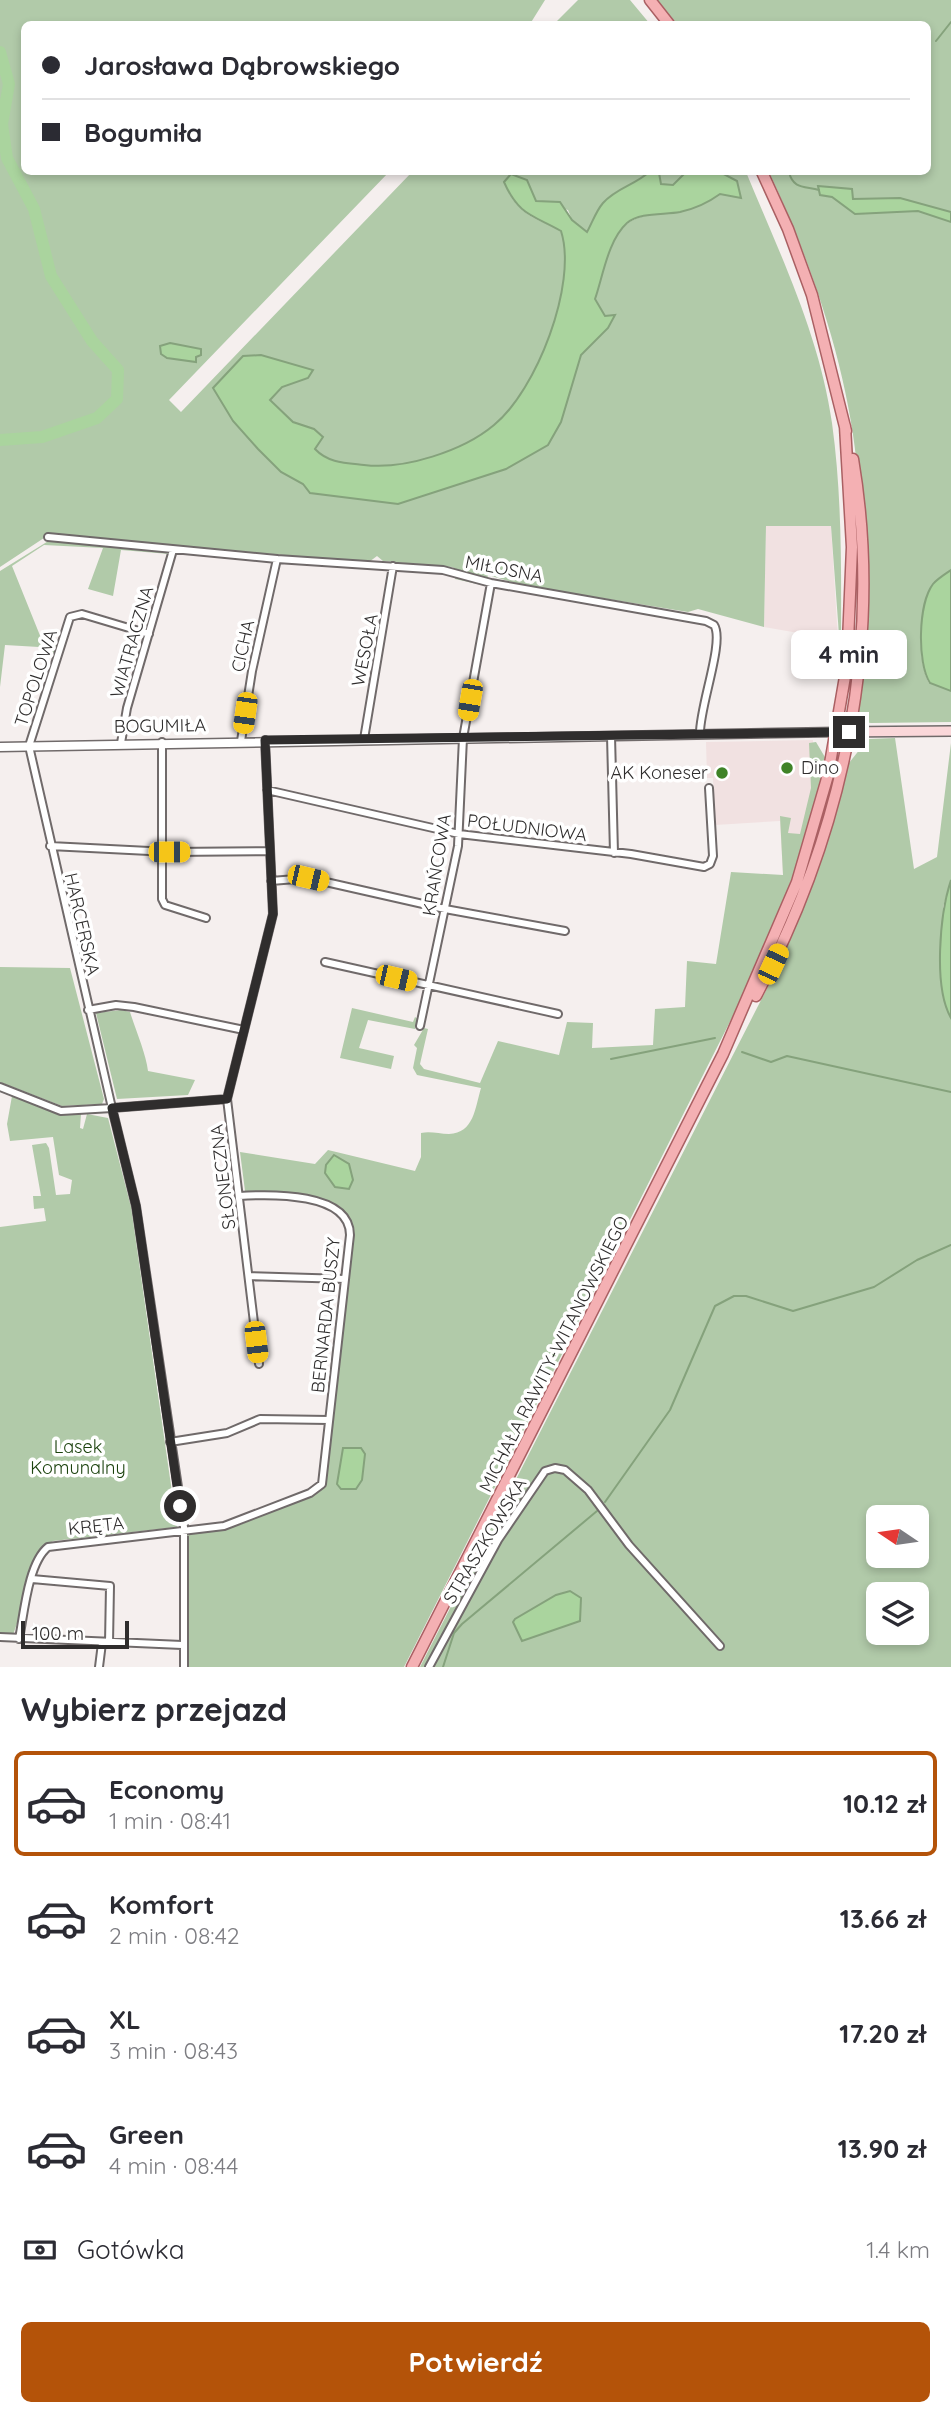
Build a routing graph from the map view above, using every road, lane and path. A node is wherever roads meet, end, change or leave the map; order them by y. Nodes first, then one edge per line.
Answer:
1 (650, 0) edge
2 (668, 21) edge
3 (763, 175) edge
4 (845, 426) junction
5 (48, 537) dead end
6 (173, 550) junction
7 (277, 559) junction
8 (393, 566) junction
9 (491, 583) junction
10 (149, 634) junction
11 (951, 731) edge
12 (837, 732) junction
13 (849, 732) junction
14 (700, 734) junction
15 (611, 736) junction
16 (463, 738) junction
17 (364, 739) junction
18 (265, 740) junction
19 (241, 741) junction
20 (162, 742) junction
21 (121, 743) junction
22 (29, 746) junction
23 (0, 747) edge
24 (709, 788) dead end
25 (267, 790) junction
26 (459, 834) junction
27 (50, 846) junction
28 (162, 851) junction
29 (269, 851) junction
30 (614, 853) junction
31 (271, 881) junction
32 (445, 909) junction
33 (206, 918) dead end
34 (565, 931) dead end
35 (325, 962) dead end
36 (429, 985) junction
37 (88, 1010) junction
38 (558, 1014) dead end
39 (420, 1026) dead end
40 (244, 1030) junction
41 (723, 1054) junction
42 (0, 1087) edge
43 (227, 1099) junction
44 (112, 1108) junction
45 (239, 1196) junction
46 (249, 1276) junction
47 (345, 1279) junction
48 (259, 1364) dead end
49 (329, 1420) junction
50 (170, 1442) junction
51 (321, 1487) joint
52 (184, 1530) junction
53 (32, 1579) junction
54 (0, 1637) edge
55 (19, 1639) junction
56 (105, 1643) junction
57 (182, 1645) junction
58 (720, 1646) dead end
59 (99, 1667) edge
60 (184, 1667) edge
61 (412, 1667) edge
62 (429, 1667) edge

1 - 2 main road
3 - 4 main road
4 - 12 main road, MICHAŁA RAWITY-WITANOWSKIEGO
4 - 13 main road, MICHAŁA RAWITY-WITANOWSKIEGO
5 - 6 street, MIŁOSNA
6 - 7 street, MIŁOSNA
6 - 10 street, WIATRACZNA
7 - 8 street, MIŁOSNA
7 - 19 street, CICHA
8 - 9 street, MIŁOSNA
8 - 17 street, WESOŁA
9 - 14 street, MIŁOSNA
9 - 16 street, KRAŃCOWA
10 - 21 street, WIATRACZNA
10 - 22 street, TOPOLOWA
11 - 13 main road, BOGUMIŁA
12 - 13 main road, BOGUMIŁA
12 - 14 street, BOGUMIŁA
12 - 41 main road, MICHAŁA RAWITY-WITANOWSKIEGO
13 - 41 main road, MICHAŁA RAWITY-WITANOWSKIEGO
14 - 15 street, BOGUMIŁA
15 - 16 street, BOGUMIŁA
15 - 30 street
16 - 17 street, BOGUMIŁA
16 - 26 street, KRAŃCOWA
17 - 18 street, BOGUMIŁA
18 - 19 street, BOGUMIŁA
18 - 25 street, SŁONECZNA
19 - 20 street, BOGUMIŁA
20 - 21 street, BOGUMIŁA
20 - 28 street
21 - 22 street, BOGUMIŁA
22 - 23 street, BOGUMIŁA
22 - 27 street, HARCERSKA
24 - 30 street, POŁUDNIOWA
25 - 26 street, POŁUDNIOWA
25 - 29 street, SŁONECZNA
26 - 30 street, POŁUDNIOWA
26 - 32 street, KRAŃCOWA
27 - 28 street
27 - 37 street, HARCERSKA
28 - 29 street
28 - 33 street
29 - 31 street, SŁONECZNA
31 - 32 street
31 - 40 street, SŁONECZNA
32 - 34 street
32 - 36 street, KRAŃCOWA
35 - 36 street
36 - 38 street
36 - 39 street, KRAŃCOWA
37 - 40 street
37 - 44 street, HARCERSKA
40 - 43 street, SŁONECZNA
41 - 61 main road, MICHAŁA RAWITY-WITANOWSKIEGO
42 - 44 street
43 - 44 street
43 - 45 street, SŁONECZNA
44 - 50 street, HARCERSKA
45 - 46 street, SŁONECZNA
45 - 47 street, BERNARDA BUSZY
46 - 47 street
46 - 48 street, SŁONECZNA
47 - 49 street, BERNARDA BUSZY
49 - 50 street
49 - 51 street, BERNARDA BUSZY
50 - 52 street, HARCERSKA
51 - 52 street, KRĘTA
52 - 53 street, KRĘTA
52 - 57 street, HARCERSKA
53 - 55 street, KRĘTA
53 - 56 street
54 - 55 street
55 - 56 street
56 - 57 street
56 - 59 street
57 - 60 street, HARCERSKA
58 - 62 street, STRASZKOWSKA

